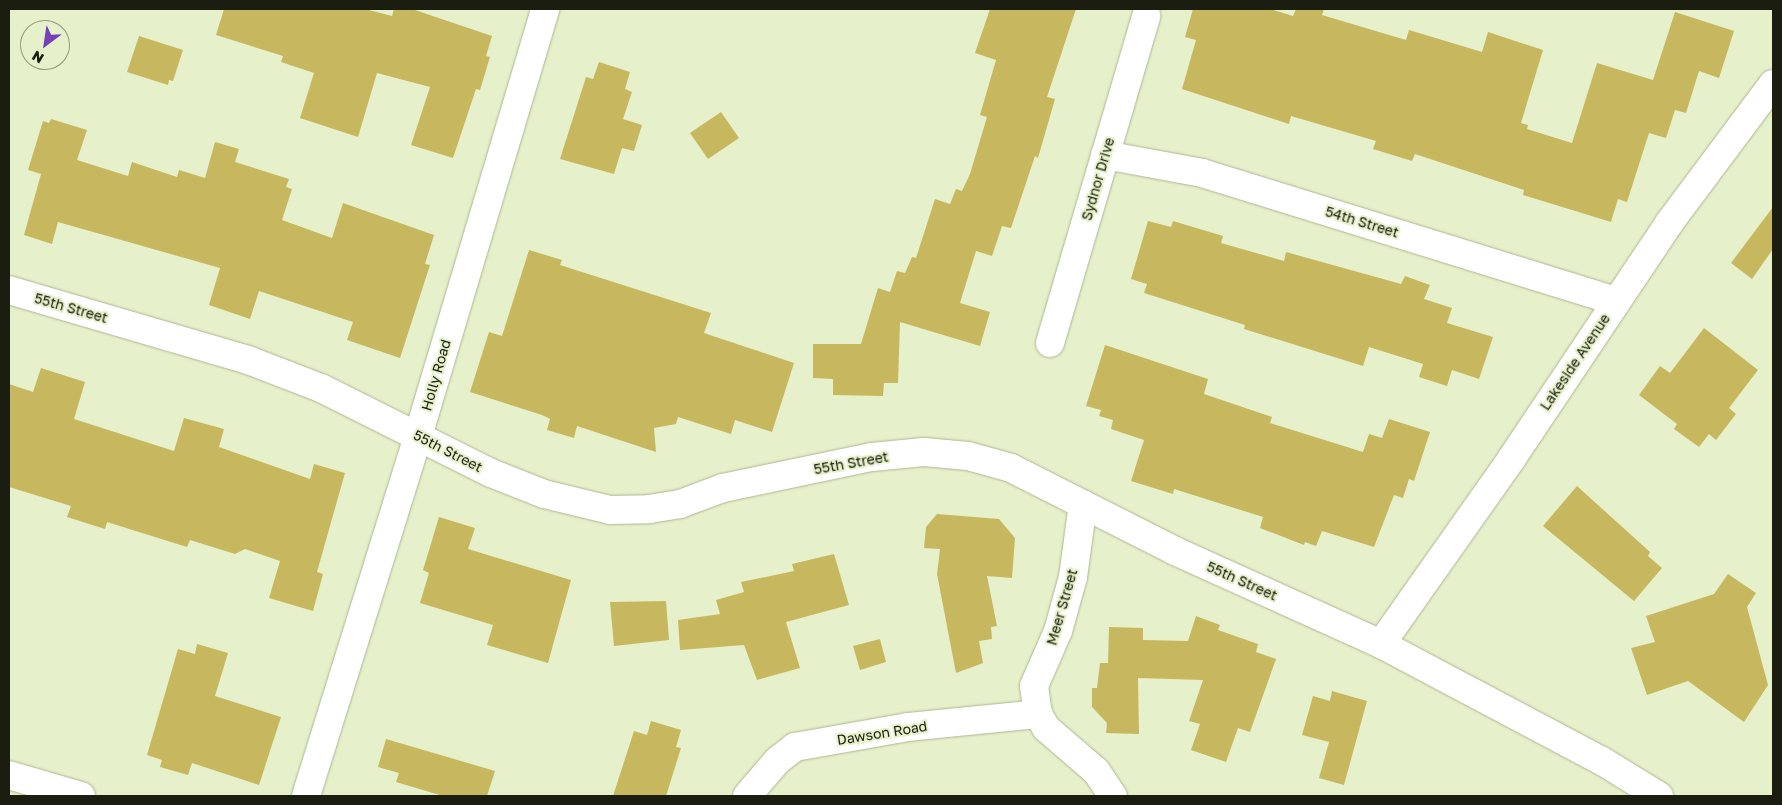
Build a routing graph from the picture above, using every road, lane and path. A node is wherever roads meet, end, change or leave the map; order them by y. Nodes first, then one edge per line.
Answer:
1 (544, 9) edge
2 (1146, 16) dead end
3 (1773, 84) edge
4 (1105, 155) junction
5 (9, 290) edge
6 (1616, 301) junction
7 (1050, 342) dead end
8 (418, 436) junction
9 (1083, 504) junction
10 (1381, 644) junction
11 (1038, 714) junction
12 (9, 775) edge
13 (80, 796) edge
14 (306, 796) edge
15 (747, 796) edge
16 (1113, 796) edge
17 (1659, 796) edge

1 - 8 street, Holly Road
2 - 4 street, Sydnor Drive
3 - 6 street, Lakeside Avenue
4 - 6 street, 54th Street
4 - 7 street, Sydnor Drive
5 - 8 street, 55th Street
6 - 10 street, Lakeside Avenue
8 - 9 street, 55th Street
8 - 14 street, Holly Road
9 - 10 street, 55th Street
9 - 11 street, Meer Street
10 - 17 street, 55th Street
11 - 15 street, Dawson Road
11 - 16 street, Meer Street
12 - 13 street

